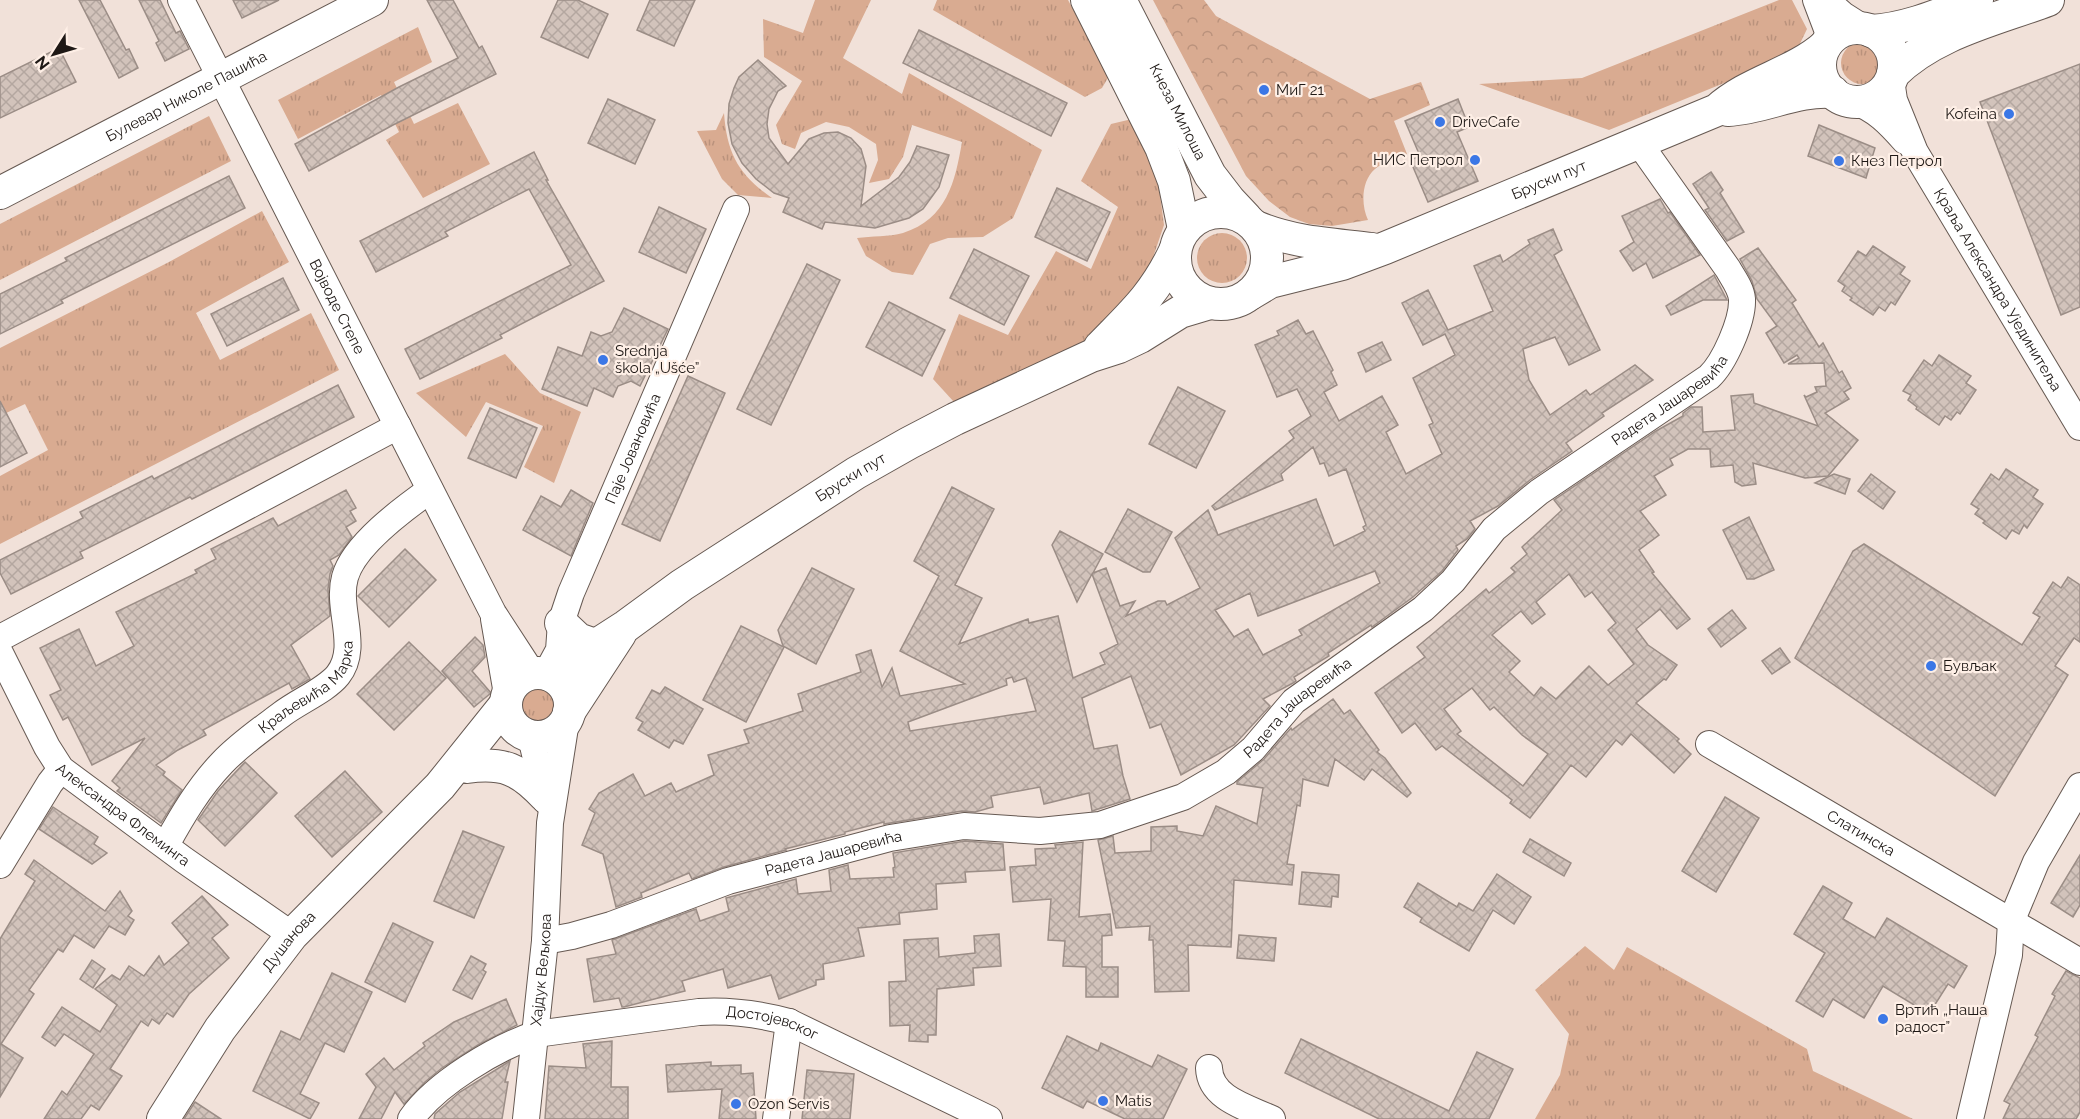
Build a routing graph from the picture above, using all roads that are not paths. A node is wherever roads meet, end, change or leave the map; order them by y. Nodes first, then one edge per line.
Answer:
1 (181, 0) edge
2 (331, 0) edge
3 (372, 0) edge
4 (1087, 0) edge
5 (1120, 0) edge
6 (1816, 0) edge
7 (1826, 0) edge
8 (1977, 0) edge
9 (2048, 0) edge
10 (1868, 30) junction
11 (1827, 44) junction
12 (216, 70) junction
13 (1892, 77) junction
14 (1843, 97) junction
15 (1717, 110) junction
16 (1639, 143) junction
17 (1916, 152) junction
18 (0, 169) edge
19 (0, 193) edge
20 (736, 209) dead end
21 (1251, 223) junction
22 (1179, 240) junction
23 (1382, 249) junction
24 (1250, 294) junction
25 (1210, 303) junction
26 (1091, 356) junction
27 (398, 426) junction
28 (2080, 427) edge
29 (430, 490) junction
30 (493, 613) junction
31 (561, 623) junction
32 (626, 626) junction
33 (0, 638) edge
34 (595, 645) junction
35 (0, 653) edge
36 (541, 674) junction
37 (506, 699) junction
38 (568, 717) junction
39 (526, 735) junction
40 (1709, 744) dead end
41 (467, 767) junction
42 (61, 770) junction
43 (440, 786) junction
44 (2080, 786) edge
45 (547, 808) junction
46 (166, 845) junction
47 (0, 865) edge
48 (2012, 922) junction
49 (292, 935) junction
50 (545, 941) junction
51 (2080, 962) edge
52 (789, 1022) junction
53 (536, 1034) junction
54 (1209, 1068) dead end
55 (956, 1112) edge
56 (163, 1119) edge
57 (411, 1119) edge
58 (525, 1119) edge
59 (776, 1119) edge
60 (989, 1119) edge
61 (1272, 1119) edge
62 (1970, 1119) edge

1 - 12 street, Војводе Степе
2 - 12 main road, Булевар Николе Пашића
3 - 12 main road, Булевар Николе Пашића
4 - 22 main road, Кнеза Милоша
5 - 21 main road, Кнеза Милоша
6 - 11 street
7 - 10 street
8 - 10 main road
9 - 13 main road
10 - 11 main road
10 - 13 main road
11 - 14 main road
11 - 15 main road, Бруски пут
12 - 18 main road, Булевар Николе Пашића
12 - 19 main road, Булевар Николе Пашића
12 - 27 street, Војводе Степе
13 - 14 main road
13 - 17 street, Краља Александра Ујединитеља
14 - 15 main road, Бруски пут
14 - 17 street, Краља Александра Ујединитеља
15 - 16 main road, Бруски пут
16 - 23 main road, Бруски пут
16 - 50 street, Радета Јашаревића
17 - 28 street, Краља Александра Ујединитеља
20 - 31 street, Паје Јовановића
21 - 22 main road
21 - 23 main road, Бруски пут
21 - 24 main road
22 - 25 main road
22 - 26 main road, Бруски пут
23 - 24 main road, Бруски пут
24 - 25 main road
25 - 26 main road, Бруски пут
26 - 32 main road, Бруски пут
27 - 29 street, Војводе Степе
27 - 33 street
29 - 30 street, Војводе Степе
29 - 46 street, Краљевића Марка
30 - 36 street, Војводе Степе
30 - 37 street, Војводе Степе
31 - 34 main road
31 - 36 street, Паје Јовановића
32 - 34 main road, Бруски пут
32 - 38 main road, Бруски пут
34 - 36 main road, Бруски пут
35 - 42 street, Александра Флеминга
36 - 37 main road
36 - 38 main road
37 - 39 main road
37 - 43 main road, Душанова
38 - 39 main road
38 - 45 street
39 - 41 main road, Душанова
39 - 45 street
40 - 48 street, Слатинска
41 - 43 main road, Душанова
41 - 45 main road
42 - 46 street, Александра Флеминга
42 - 47 street
43 - 49 main road, Душанова
44 - 48 street
45 - 50 street, Хајдук Вељкова
46 - 49 street, Александра Флеминга
48 - 51 street, Слатинска
48 - 62 street
49 - 56 main road, Душанова
50 - 53 street, Хајдук Вељкова
52 - 53 street, Достојевског
52 - 55 street, Достојевског
52 - 59 street
53 - 57 street, Достојевског
53 - 58 street, Хајдук Вељкова
54 - 61 street
55 - 60 street, Достојевског

